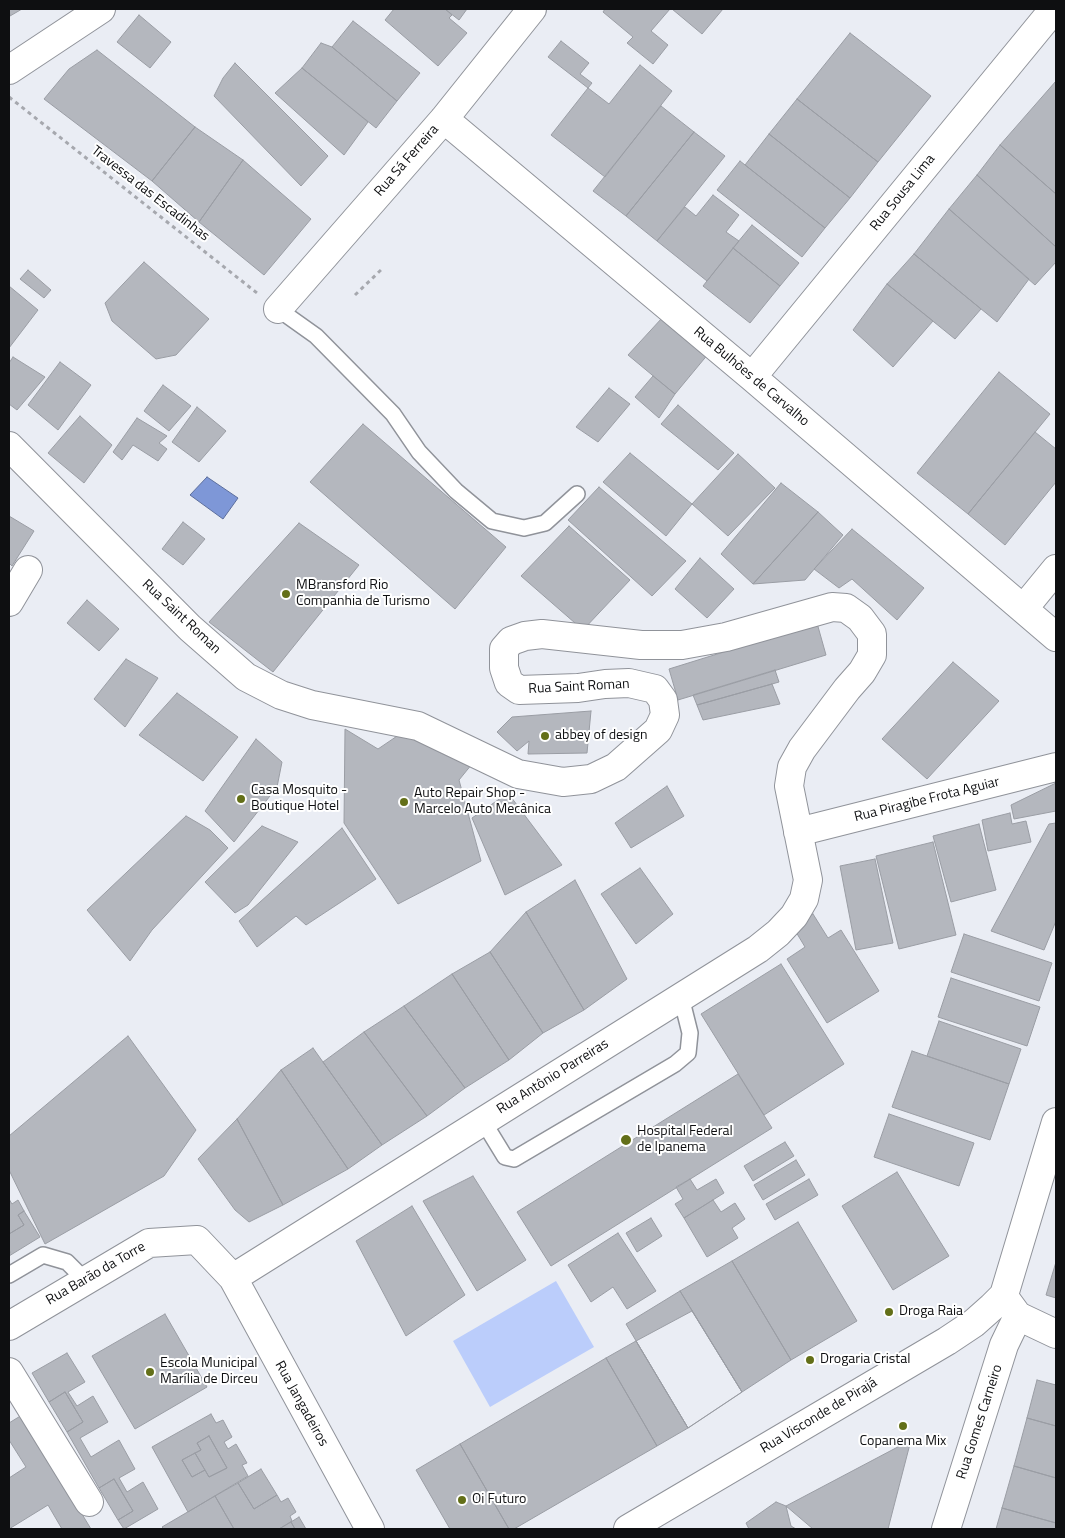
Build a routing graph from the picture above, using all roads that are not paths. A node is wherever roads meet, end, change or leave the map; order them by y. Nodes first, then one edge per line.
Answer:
1 (101, 9) edge
2 (532, 9) edge
3 (1054, 9) edge
4 (9, 70) edge
5 (444, 119) junction
6 (278, 309) joint
7 (752, 377) junction
8 (9, 446) edge
9 (577, 494) dead end
10 (1056, 569) edge
11 (28, 570) dead end
12 (9, 602) edge
13 (1024, 608) junction
14 (1056, 636) edge
15 (1056, 767) edge
16 (798, 832) junction
17 (681, 997) junction
18 (483, 1121) junction
19 (1056, 1122) edge
20 (9, 1274) edge
21 (233, 1278) junction
22 (85, 1280) junction
23 (1011, 1306) junction
24 (9, 1326) edge
25 (1056, 1334) edge
26 (9, 1372) edge
27 (89, 1502) dead end
28 (370, 1529) edge
29 (628, 1529) edge
30 (946, 1529) edge

1 - 4 street
2 - 5 street, Rua Sá Ferreira
3 - 7 street, Rua Sousa Lima
5 - 6 street, Rua Sá Ferreira
5 - 7 street, Rua Bulhões de Carvalho
6 - 9 lane
7 - 13 street, Rua Bulhões de Carvalho
8 - 16 street, Rua Saint Roman
10 - 13 street
11 - 12 street
13 - 14 street, Rua Bulhões de Carvalho
15 - 16 street, Rua Piragibe Frota Aguiar
16 - 17 street, Rua Antônio Parreiras
17 - 18 street, Rua Antônio Parreiras
17 - 18 lane
18 - 21 street, Rua Antônio Parreiras
19 - 23 street, Rua Gomes Carneiro
20 - 22 lane
21 - 22 street, Rua Barão da Torre
21 - 28 street, Rua Jangadeiros
22 - 24 street, Rua Barão da Torre
23 - 25 street
23 - 29 street, Rua Visconde de Pirajá
23 - 30 street, Rua Gomes Carneiro
26 - 27 street

